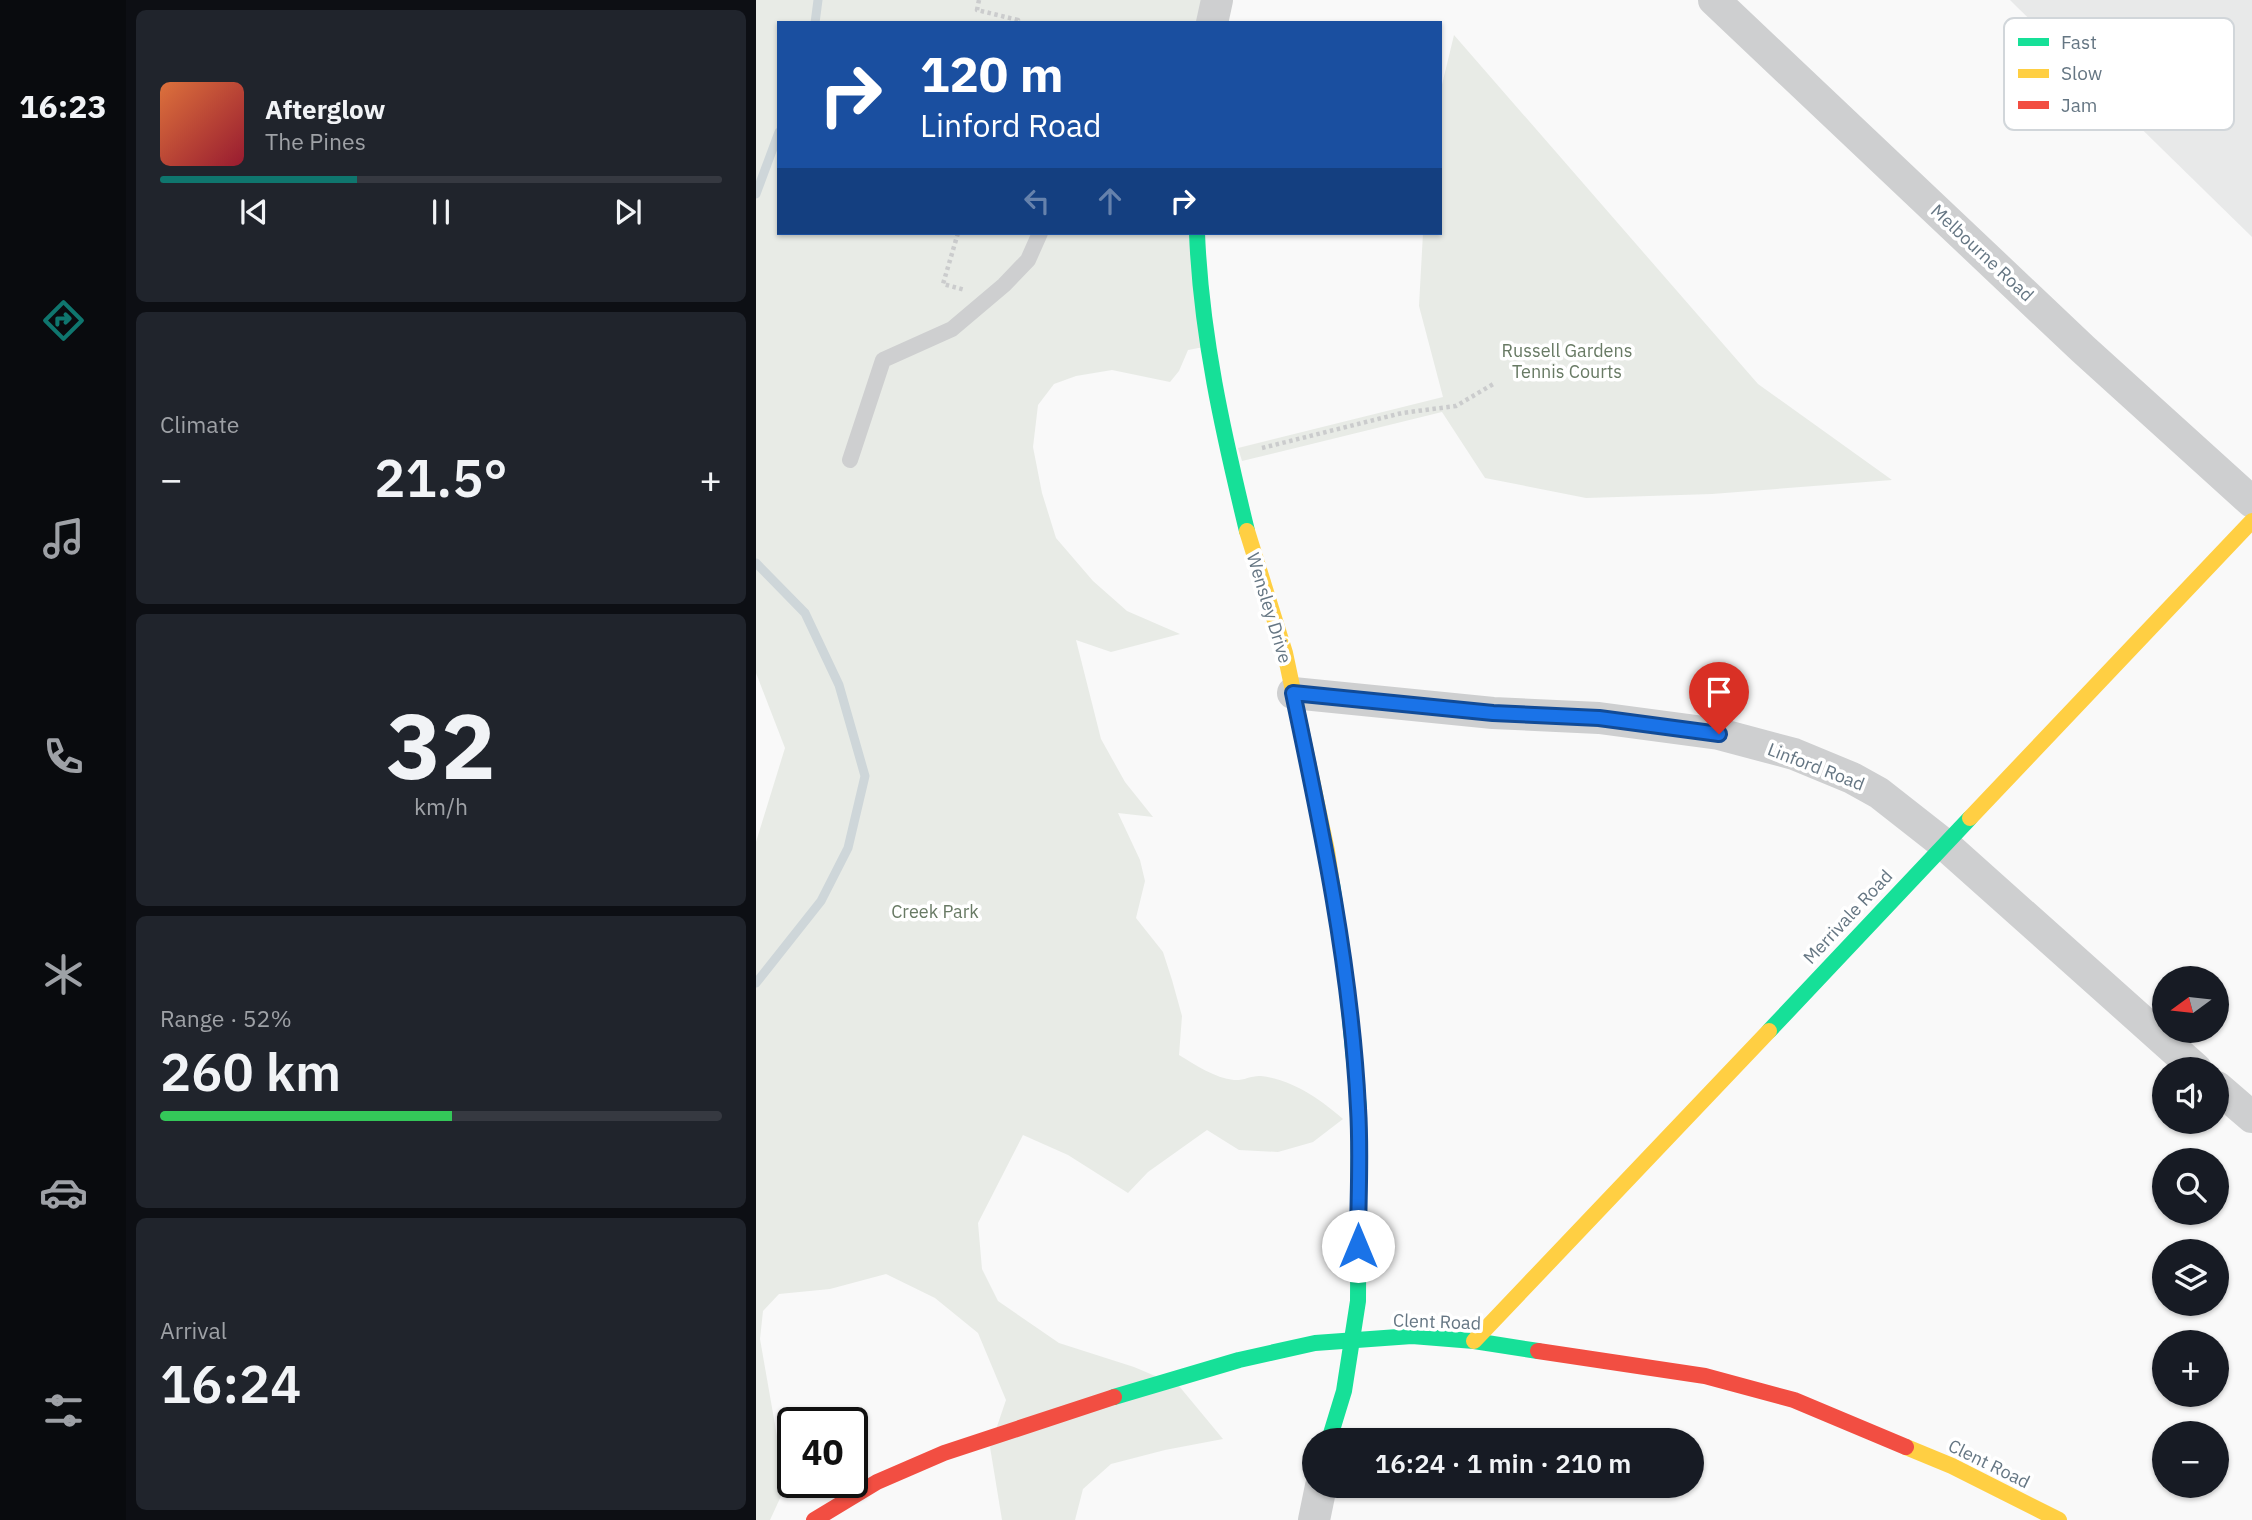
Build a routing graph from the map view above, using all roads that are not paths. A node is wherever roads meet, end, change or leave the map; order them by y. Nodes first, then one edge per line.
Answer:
1 (1217, 0) edge
2 (1714, 0) edge
3 (1212, 21) edge
4 (1039, 235) edge
5 (1197, 235) edge
6 (850, 460) dead end
7 (2252, 502) edge
8 (2252, 521) edge
9 (1293, 693) junction
10 (1944, 844) junction
11 (2183, 1057) edge
12 (2229, 1097) edge
13 (2252, 1117) edge
14 (1352, 1341) junction
15 (1474, 1341) junction
16 (1333, 1428) edge
17 (1319, 1498) edge
18 (814, 1520) edge
19 (1314, 1520) edge
20 (2059, 1520) edge

1 - 3 street
2 - 7 street, Melbourne Road
4 - 6 lane
5 - 9 street, Wensley Drive
8 - 10 street, Merrivale Road
9 - 10 street, Linford Road
9 - 14 street, Wensley Drive
10 - 11 street, Linford Road
10 - 15 street, Merrivale Road
12 - 13 street
14 - 15 street, Clent Road
14 - 16 street, Wensley Drive
14 - 18 street, Clent Road
15 - 20 street, Clent Road
17 - 19 street

